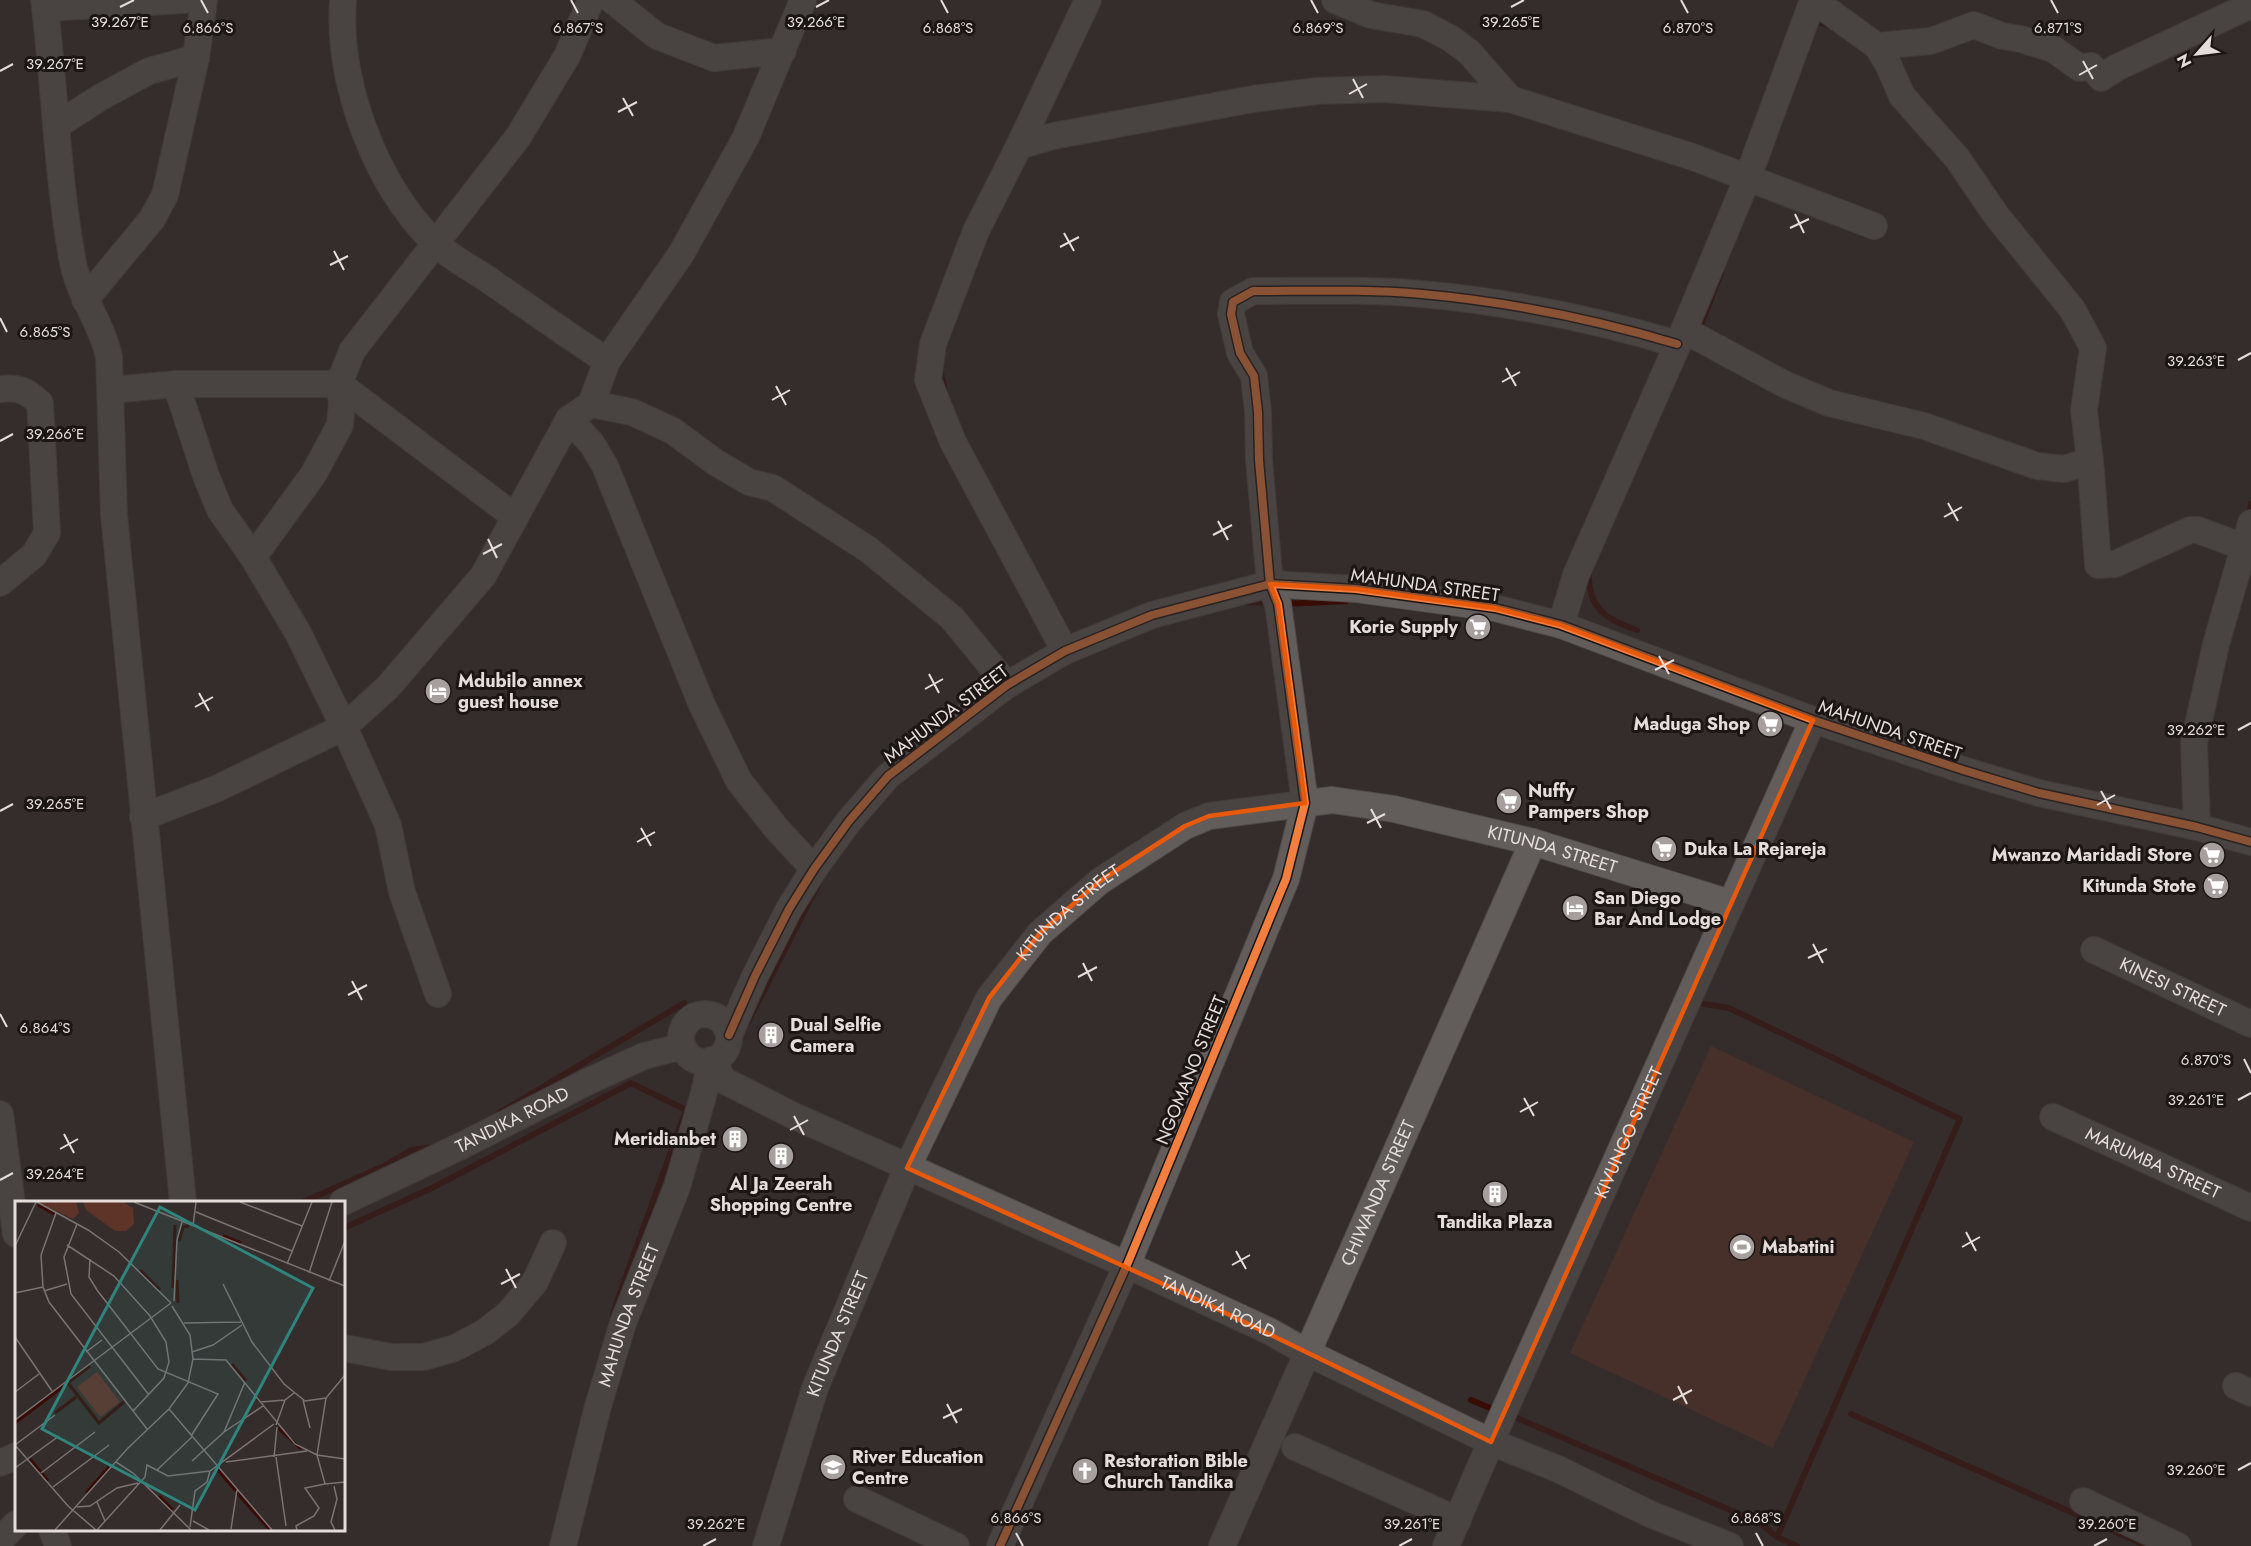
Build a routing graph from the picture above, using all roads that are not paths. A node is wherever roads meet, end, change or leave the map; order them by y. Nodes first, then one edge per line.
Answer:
1 (184, 0) edge
2 (204, 0) edge
3 (343, 0) edge
4 (591, 0) edge
5 (612, 0) edge
6 (803, 0) edge
7 (1088, 0) edge
8 (1335, 0) edge
9 (1813, 0) edge
10 (44, 4) edge
11 (2251, 6) edge
12 (1877, 46) junction
13 (783, 51) junction
14 (196, 58) junction
15 (1510, 99) junction
16 (56, 126) junction
17 (1019, 146) junction
18 (1748, 177) junction
19 (1874, 226) dead end
20 (435, 243) junction
21 (85, 300) junction
22 (1681, 337) junction
23 (607, 361) junction
24 (176, 384) junction
25 (339, 384) junction
26 (0, 389) edge
27 (111, 390) junction
28 (591, 404) junction
29 (569, 419) junction
30 (2090, 461) junction
31 (514, 516) junction
32 (2249, 540) edge
33 (253, 557) junction
34 (0, 583) edge
35 (1270, 584) junction
36 (1561, 625) junction
37 (1065, 651) junction
38 (1007, 685) junction
39 (1813, 720) junction
40 (344, 727) junction
41 (1305, 803) junction
42 (143, 817) junction
43 (2197, 827) junction
44 (1533, 842) junction
45 (2251, 842) edge
46 (814, 869) junction
47 (1730, 903) junction
48 (2094, 950) dead end
49 (755, 976) junction
50 (438, 994) dead end
51 (699, 1014) junction
52 (2251, 1024) edge
53 (729, 1035) junction
54 (683, 1046) junction
55 (713, 1060) junction
56 (0, 1114) edge
57 (2054, 1117) dead end
58 (907, 1168) junction
59 (183, 1201) edge
60 (345, 1202) edge
61 (6, 1203) edge
62 (2251, 1208) edge
63 (15, 1231) edge
64 (553, 1243) dead end
65 (1127, 1264) junction
66 (345, 1348) edge
67 (1308, 1353) junction
68 (1491, 1442) junction
69 (1295, 1446) dead end
70 (15, 1456) edge
71 (0, 1463) edge
72 (857, 1499) dead end
73 (2084, 1501) dead end
74 (1458, 1520) junction
75 (15, 1525) edge
76 (52, 1531) edge
77 (0, 1540) edge
78 (58, 1546) edge
79 (563, 1546) edge
80 (766, 1546) edge
81 (956, 1546) edge
82 (1000, 1546) edge
83 (1222, 1546) edge
84 (1446, 1546) edge
85 (1730, 1546) edge
86 (2178, 1546) edge

1 - 10 street
2 - 14 street
3 - 20 street
4 - 20 street
5 - 13 street
6 - 13 street
7 - 17 street
8 - 15 street
9 - 12 street
9 - 18 street
10 - 16 street
11 - 12 street
12 - 30 street
13 - 23 street
14 - 16 street
14 - 21 street
15 - 17 street
15 - 18 street
16 - 21 street
17 - 37 street
18 - 19 street
18 - 22 street
20 - 23 street
20 - 25 street
21 - 27 street
22 - 30 street, NGOMANO STREET
22 - 35 street, NGOMANO STREET
22 - 36 street
23 - 28 street
24 - 25 street
24 - 27 street
24 - 33 street
25 - 31 street
25 - 33 street
26 - 34 street
27 - 42 street
28 - 29 street
28 - 38 street
29 - 31 street
29 - 46 street
30 - 32 street
31 - 40 street
32 - 43 street
33 - 40 street
35 - 36 street, MAHUNDA STREET
35 - 37 street, MAHUNDA STREET
35 - 41 street, NGOMANO STREET
36 - 39 street, MAHUNDA STREET
37 - 38 street, MAHUNDA STREET
38 - 46 street, MAHUNDA STREET
39 - 43 street, MAHUNDA STREET
39 - 47 street, KIVUNGO STREET
40 - 42 street
40 - 50 street
41 - 44 street, KITUNDA STREET
41 - 58 street, KITUNDA STREET
41 - 65 street, NGOMANO STREET
42 - 59 street
43 - 45 street, MAHUNDA STREET
44 - 47 street, KITUNDA STREET
44 - 67 street, CHIWANDA STREET
46 - 49 street, MAHUNDA STREET
47 - 68 street, KIVUNGO STREET
48 - 52 street, KINESI STREET
49 - 51 street
49 - 53 street, MAHUNDA STREET
51 - 53 street
51 - 54 street
53 - 55 street
54 - 55 street
54 - 60 street, TANDIKA ROAD
55 - 58 street, TANDIKA ROAD
55 - 79 street, MAHUNDA STREET
56 - 61 street
57 - 62 street, MARUMBA STREET
58 - 65 street, TANDIKA ROAD
58 - 80 street, KITUNDA STREET
61 - 63 street
64 - 66 street
65 - 67 street, TANDIKA ROAD
65 - 82 street, NGOMANO STREET
67 - 68 street, TANDIKA ROAD
67 - 83 street, CHIWANDA STREET
68 - 74 street, KIVUNGO STREET
68 - 85 street, TANDIKA ROAD
69 - 74 street
70 - 71 street
72 - 81 street
73 - 86 street
74 - 84 street, KIVUNGO STREET
75 - 77 street
76 - 78 street

